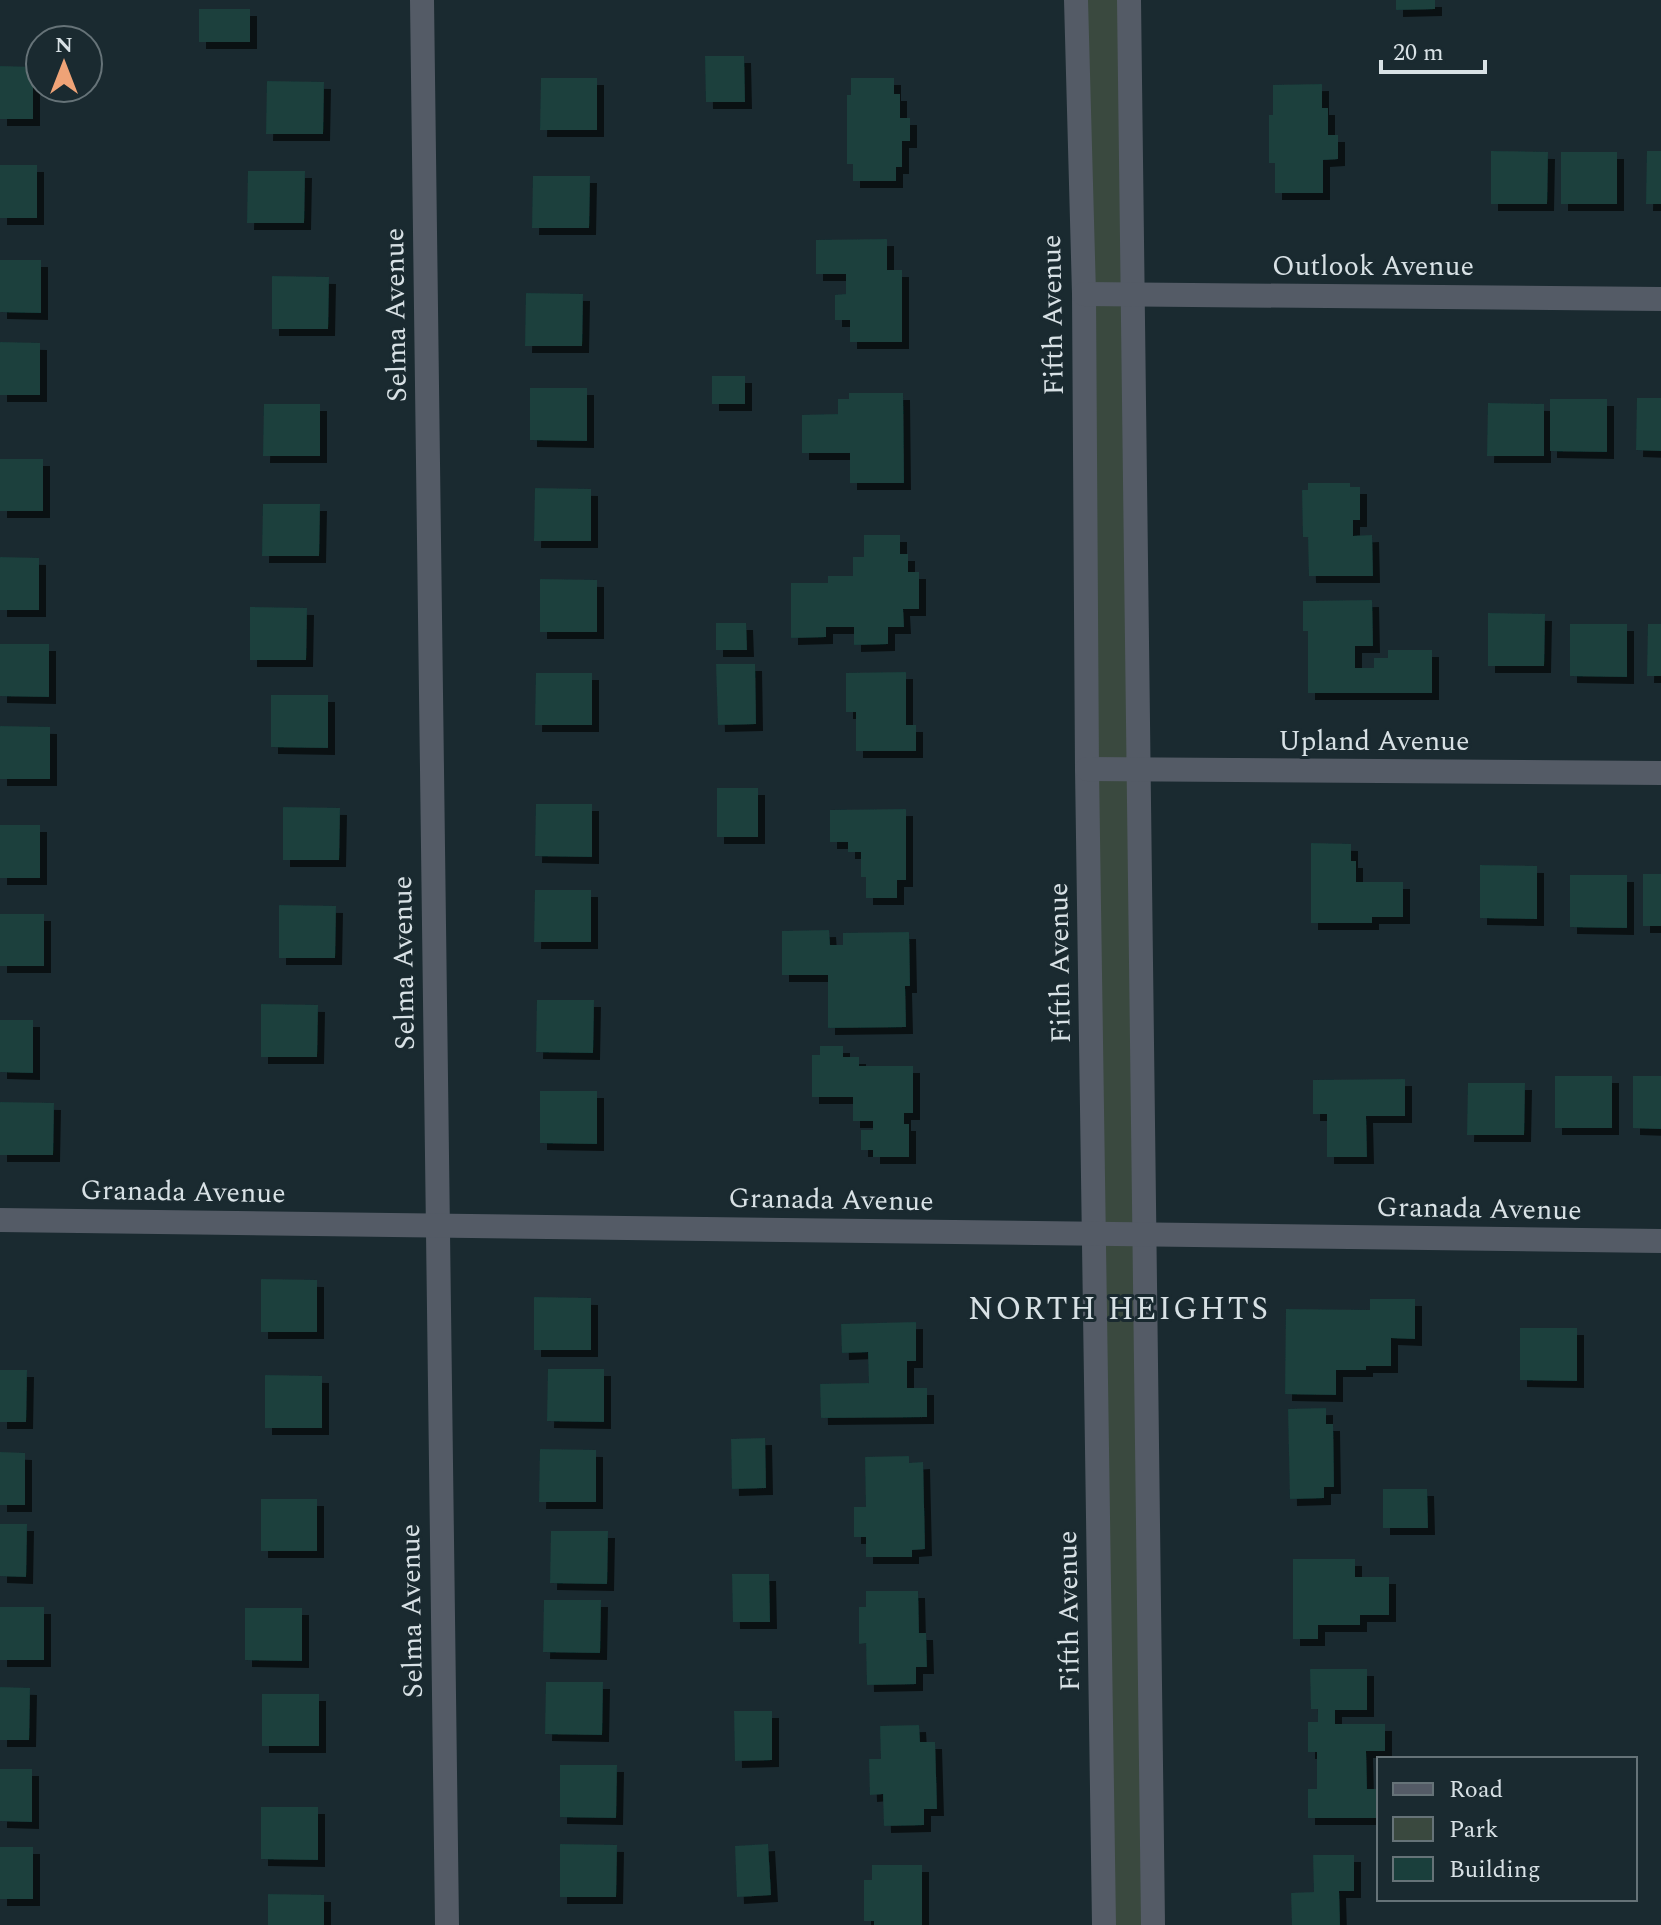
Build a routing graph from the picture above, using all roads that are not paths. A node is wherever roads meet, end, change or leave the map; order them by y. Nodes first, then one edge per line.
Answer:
1 (422, 0) edge
2 (1076, 0) edge
3 (1129, 0) edge
4 (1084, 294) junction
5 (1134, 295) junction
6 (1661, 299) edge
7 (1087, 769) junction
8 (1140, 769) junction
9 (1661, 773) edge
10 (0, 1220) edge
11 (437, 1225) junction
12 (1094, 1233) junction
13 (1144, 1234) junction
14 (1661, 1241) edge
15 (447, 1925) edge
16 (1104, 1925) edge
17 (1153, 1925) edge

1 - 11 street, Selma Avenue
2 - 4 street, Fifth Avenue
3 - 5 street
4 - 5 street, Outlook Avenue
4 - 7 street, Fifth Avenue
5 - 6 street, Outlook Avenue
5 - 8 street
7 - 8 street, Upland Avenue
7 - 12 street, Fifth Avenue
8 - 9 street, Upland Avenue
8 - 13 street
10 - 11 street, Granada Avenue
11 - 12 street, Granada Avenue
11 - 15 street, Selma Avenue
12 - 13 street, Granada Avenue
12 - 16 street, Fifth Avenue
13 - 14 street, Granada Avenue
13 - 17 street

